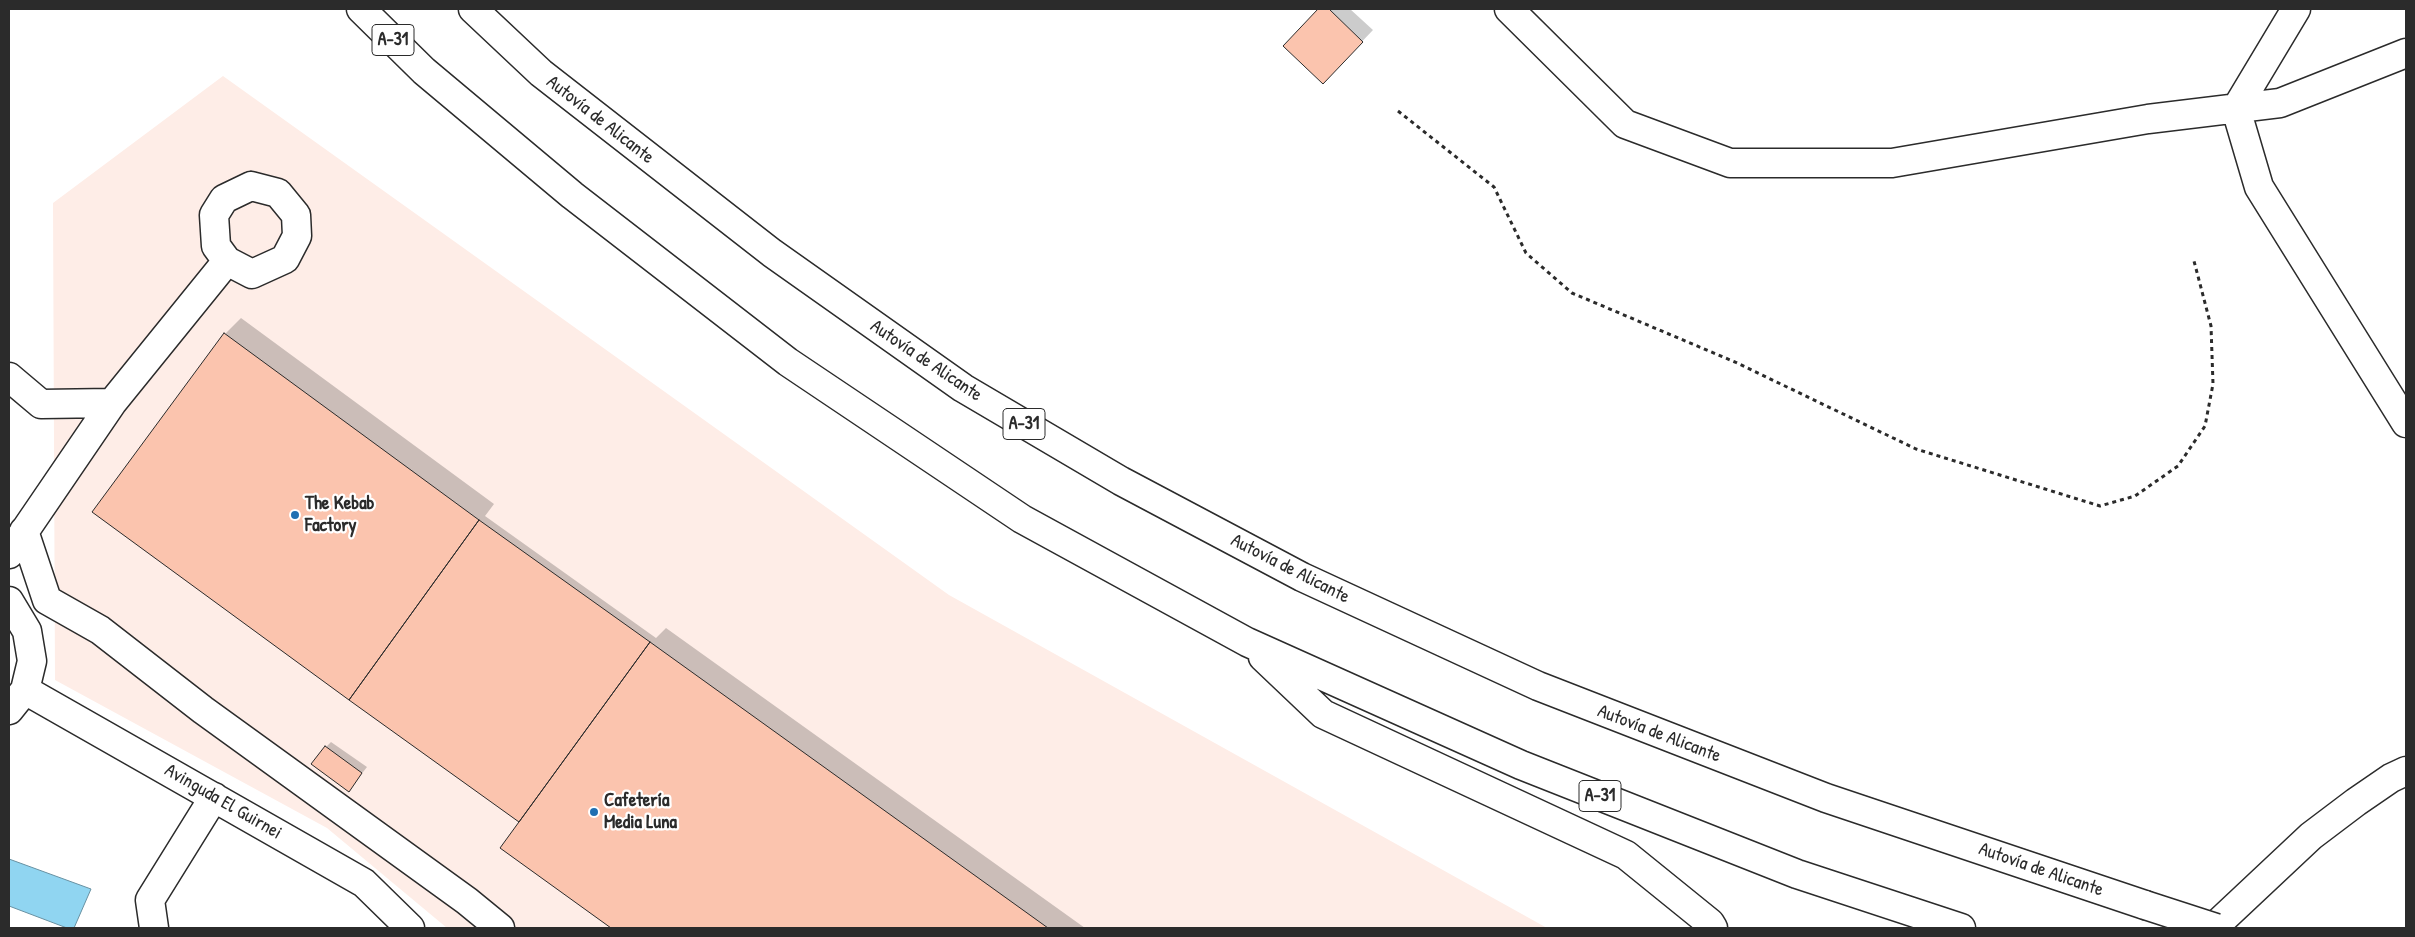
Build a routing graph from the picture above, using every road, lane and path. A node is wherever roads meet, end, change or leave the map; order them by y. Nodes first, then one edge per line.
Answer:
1 (361, 9) edge
2 (473, 9) edge
3 (1509, 9) edge
4 (2296, 9) edge
5 (2406, 53) edge
6 (2236, 108) junction
7 (1398, 111) dead end
8 (228, 261) dead end
9 (2194, 261) dead end
10 (9, 377) edge
11 (112, 403) junction
12 (2406, 423) edge
13 (24, 531) junction
14 (9, 554) edge
15 (48, 600) junction
16 (11, 603) edge
17 (1247, 642) junction
18 (17, 700) edge
19 (2406, 771) edge
20 (214, 797) junction
21 (154, 928) edge
22 (410, 928) edge
23 (500, 928) edge
24 (1713, 928) edge
25 (1961, 928) edge
26 (2215, 928) edge

1 - 17 main road, A-31
2 - 26 main road, Autovía de Alicante / A-31, bridge
3 - 6 main road
4 - 6 main road
5 - 6 main road
6 - 12 main road
7 - 9 path
8 - 11 main road
10 - 11 main road
11 - 13 main road
13 - 14 main road
13 - 15 main road
15 - 16 main road
15 - 23 main road
16 - 18 main road
17 - 24 main road
17 - 25 main road, A-31
18 - 20 main road, Avinguda El Guirnei
19 - 26 main road
20 - 21 main road
20 - 22 main road, Avinguda El Guirnei

